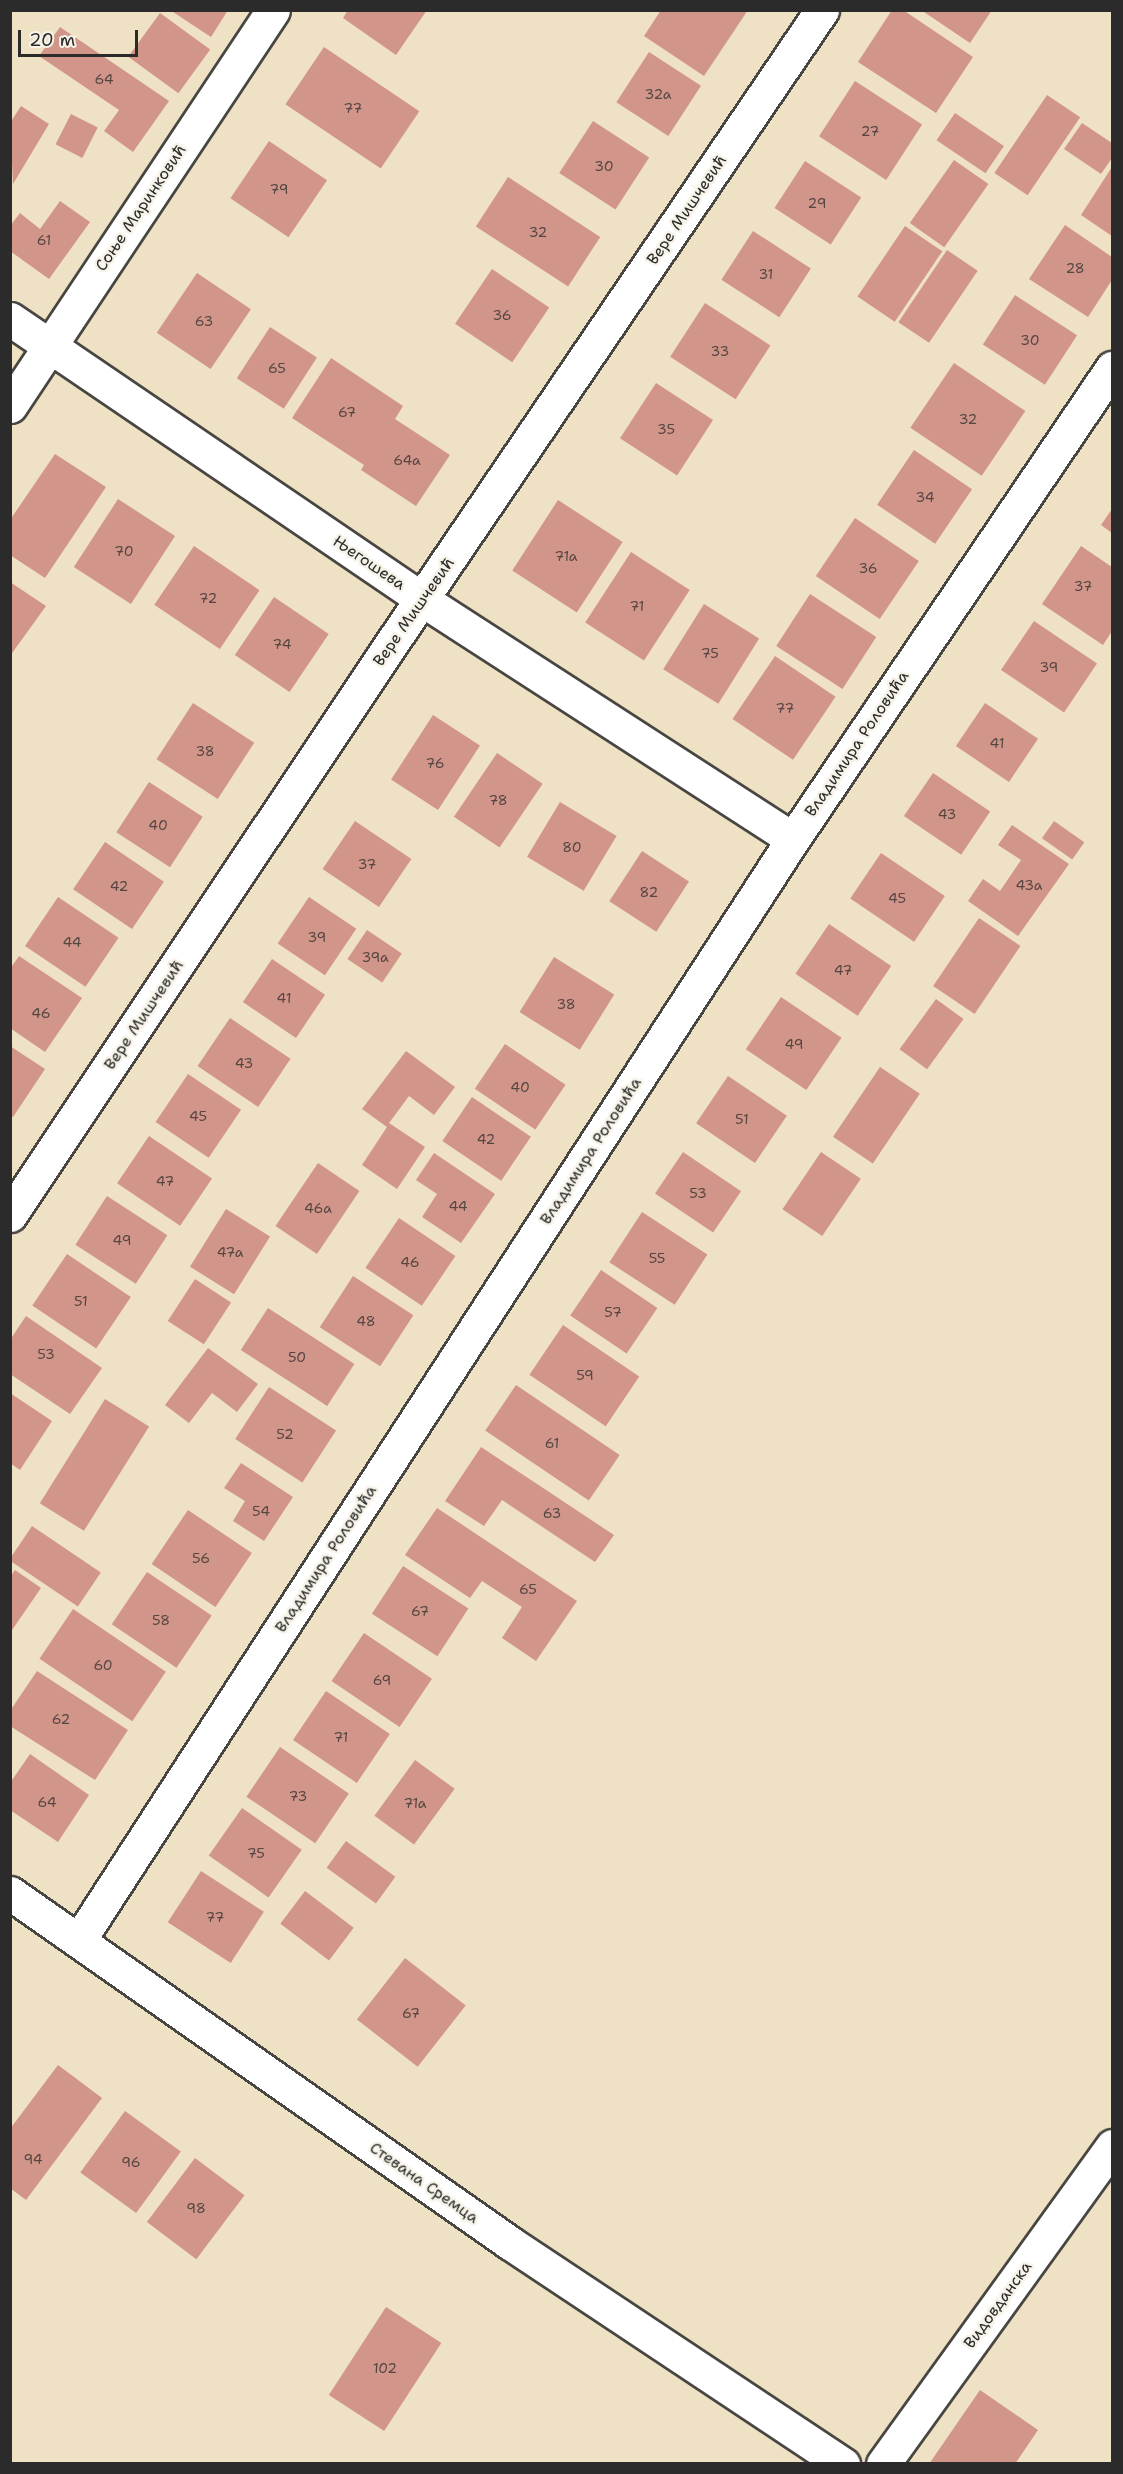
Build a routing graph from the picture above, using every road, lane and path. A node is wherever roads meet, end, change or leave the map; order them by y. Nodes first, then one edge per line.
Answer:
1 (273, 10) edge
2 (822, 10) edge
3 (10, 320) edge
4 (51, 347) junction
5 (1113, 368) edge
6 (10, 406) edge
7 (423, 600) junction
8 (793, 839) junction
9 (10, 1215) edge
10 (10, 1893) edge
11 (79, 1940) junction
12 (1113, 2146) edge
13 (843, 2463) edge
14 (883, 2463) edge

1 - 4 street, Соње Маринковић
2 - 7 street, Вере Мишчевић
3 - 4 street, Његошева
4 - 6 street, Соње Маринковић
4 - 7 street, Његошева
5 - 8 street, Владимира Роловића
7 - 8 street, Његошева
7 - 9 street, Вере Мишчевић
8 - 11 street, Владимира Роловића
10 - 11 street, Стевана Сремца
11 - 13 street, Стевана Сремца
12 - 14 street, Видовданска

